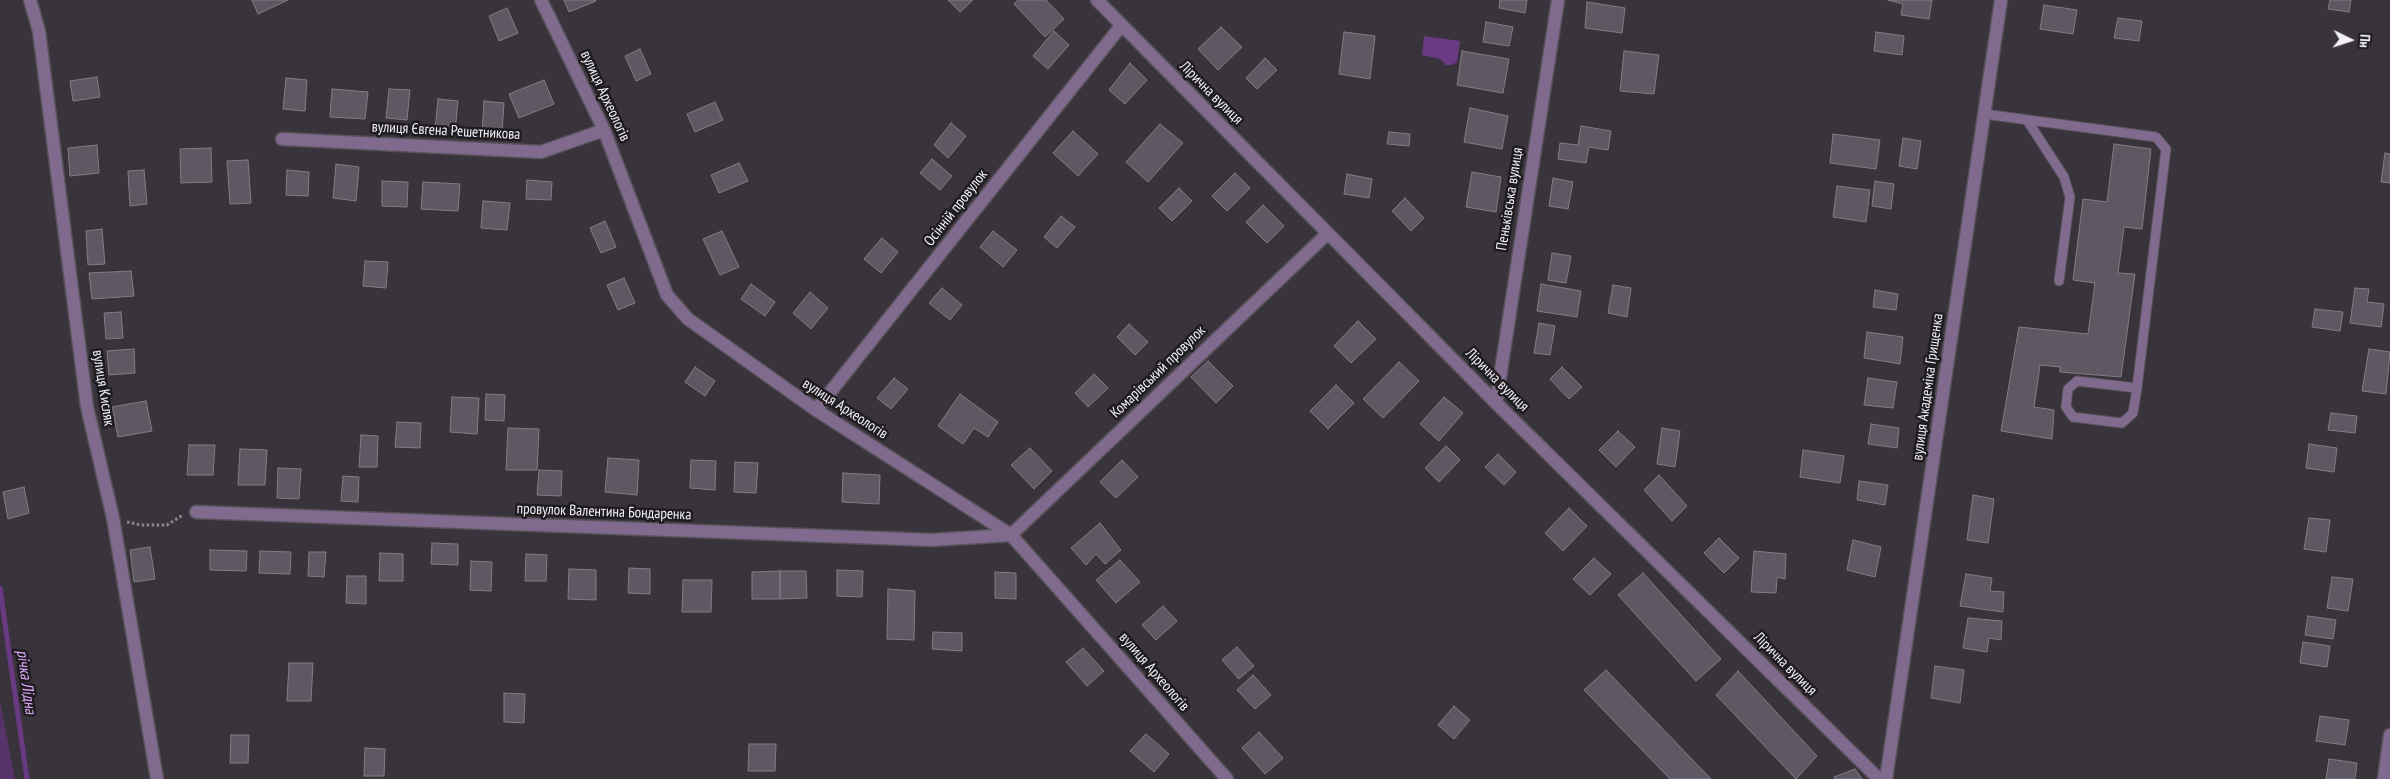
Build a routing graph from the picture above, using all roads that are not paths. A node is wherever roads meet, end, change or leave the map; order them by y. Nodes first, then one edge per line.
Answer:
1 (30, 0) edge
2 (541, 0) edge
3 (1097, 0) edge
4 (1558, 0) edge
5 (2001, 0) edge
6 (1121, 26) junction
7 (1984, 114) junction
8 (2027, 120) junction
9 (604, 130) junction
10 (282, 139) dead end
11 (1327, 234) junction
12 (2059, 281) dead end
13 (2136, 388) junction
14 (1496, 402) junction
15 (816, 410) junction
16 (196, 512) road end
17 (1011, 535) junction
18 (2390, 735) edge
19 (157, 779) edge
20 (1227, 779) edge
21 (1879, 779) edge
22 (1886, 779) edge
23 (2384, 779) edge

1 - 19 street, вулиця Кисляк
2 - 9 street, вулиця Археологів
3 - 6 street, Лірична вулиця
4 - 14 street, Пеньківська вулиця
5 - 7 street, вулиця Академіка Грищенка
6 - 11 street, Лірична вулиця
6 - 15 street, Осінній провулок
7 - 8 lane
7 - 22 street, вулиця Академіка Грищенка
8 - 12 lane
8 - 13 lane
9 - 10 street, вулиця Євгена Решетникова
9 - 15 street, вулиця Археологів
11 - 14 street, Лірична вулиця
11 - 17 street, Комарівський провулок
13 - 13 lane
14 - 21 street, Лірична вулиця
15 - 17 street, вулиця Археологів
16 - 17 street, провулок Валентина Бондаренка
17 - 20 street, вулиця Археологів
18 - 23 street

